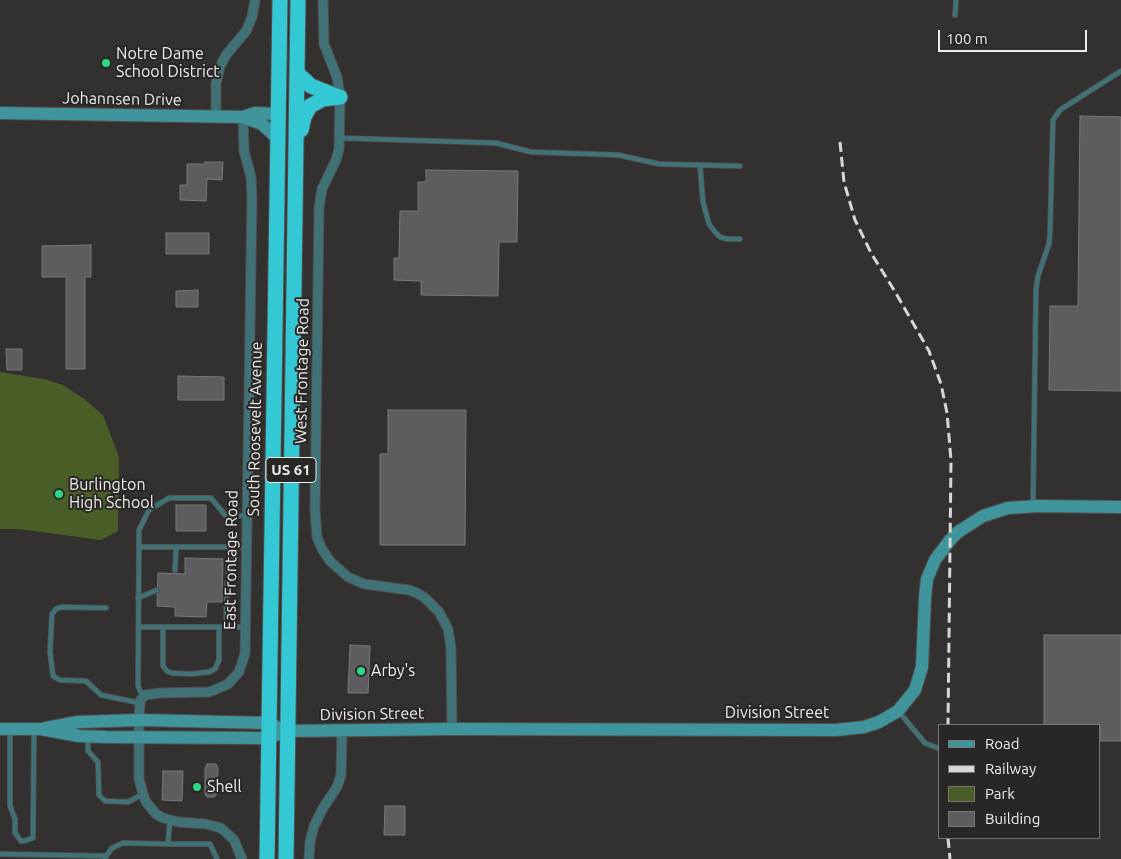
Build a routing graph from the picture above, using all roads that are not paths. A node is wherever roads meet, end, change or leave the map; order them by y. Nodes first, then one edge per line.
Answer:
1 (254, 0) edge
2 (280, 0) edge
3 (298, 0) edge
4 (323, 0) edge
5 (956, 0) edge
6 (955, 15) dead end
7 (279, 47) junction
8 (1121, 71) edge
9 (297, 73) junction
10 (297, 96) junction
11 (340, 96) junction
12 (323, 99) junction
13 (0, 113) edge
14 (278, 114) junction
15 (216, 116) junction
16 (243, 117) junction
17 (339, 138) junction
18 (278, 139) junction
19 (296, 156) junction
20 (700, 165) junction
21 (740, 166) dead end
22 (295, 210) junction
23 (740, 239) dead end
24 (1033, 506) junction
25 (1121, 507) edge
26 (247, 516) junction
27 (139, 547) junction
28 (232, 547) junction
29 (247, 547) junction
30 (176, 548) junction
31 (175, 570) dead end
32 (228, 572) dead end
33 (227, 583) dead end
34 (157, 590) dead end
35 (138, 598) junction
36 (106, 608) dead end
37 (139, 628) junction
38 (163, 628) junction
39 (219, 628) junction
40 (226, 628) junction
41 (246, 628) junction
42 (142, 700) junction
43 (898, 710) junction
44 (138, 720) junction
45 (5, 729) edge
46 (37, 729) junction
47 (452, 729) junction
48 (342, 730) junction
49 (269, 731) junction
50 (287, 731) junction
51 (88, 736) junction
52 (139, 738) junction
53 (938, 748) edge
54 (142, 794) junction
55 (170, 820) junction
56 (168, 844) junction
57 (0, 854) edge
58 (105, 858) edge
59 (217, 859) edge
60 (242, 859) edge
61 (267, 859) edge
62 (286, 859) edge
63 (309, 859) edge

1 - 15 street
2 - 7 highway, South Roosevelt Avenue / US 61
3 - 9 highway, US 61
4 - 11 street, West Frontage Road
5 - 6 lane
7 - 10 highway
7 - 14 highway, South Roosevelt Avenue / US 61
8 - 24 lane
9 - 10 highway, US 61
9 - 11 highway
10 - 12 highway
10 - 19 highway, US 61
11 - 12 highway
11 - 17 street, West Frontage Road
12 - 19 highway
13 - 15 street, Johannsen Drive
14 - 16 street, Johannsen Drive
14 - 18 highway, South Roosevelt Avenue / US 61
14 - 22 highway
15 - 16 street, Johannsen Drive
16 - 18 street, Johannsen Drive
16 - 26 street, East Frontage Road
17 - 20 lane
17 - 47 street, West Frontage Road
18 - 49 highway, South Roosevelt Avenue / US 61
19 - 22 highway, US 61
20 - 21 lane
20 - 23 lane
22 - 50 highway, US 61
24 - 25 street, Division Street
24 - 43 street, Division Street
26 - 27 lane
26 - 29 street, East Frontage Road
27 - 30 lane
27 - 35 lane
28 - 29 lane
28 - 30 lane
28 - 32 lane
29 - 41 street, East Frontage Road
30 - 31 lane
33 - 40 lane
34 - 35 lane
35 - 37 lane
36 - 42 lane
37 - 38 lane
37 - 42 lane
38 - 39 lane
38 - 39 lane
39 - 40 lane
40 - 41 lane
41 - 42 street, East Frontage Road
42 - 44 street
43 - 47 street, Division Street
43 - 53 lane
44 - 46 street, Division Street
44 - 49 street, Division Street
44 - 52 street
45 - 46 street, Division Street
45 - 46 lane
46 - 51 street, Division Street
47 - 48 street, Division Street
48 - 50 street, Division Street
48 - 63 street
49 - 50 street, Division Street
49 - 52 street, Division Street
49 - 61 highway, South Roosevelt Avenue / US 61
50 - 62 highway, US 61
51 - 52 street, Division Street
51 - 54 lane
52 - 54 street
54 - 55 street
55 - 56 lane
55 - 60 street
56 - 58 lane
56 - 59 lane
57 - 58 lane

